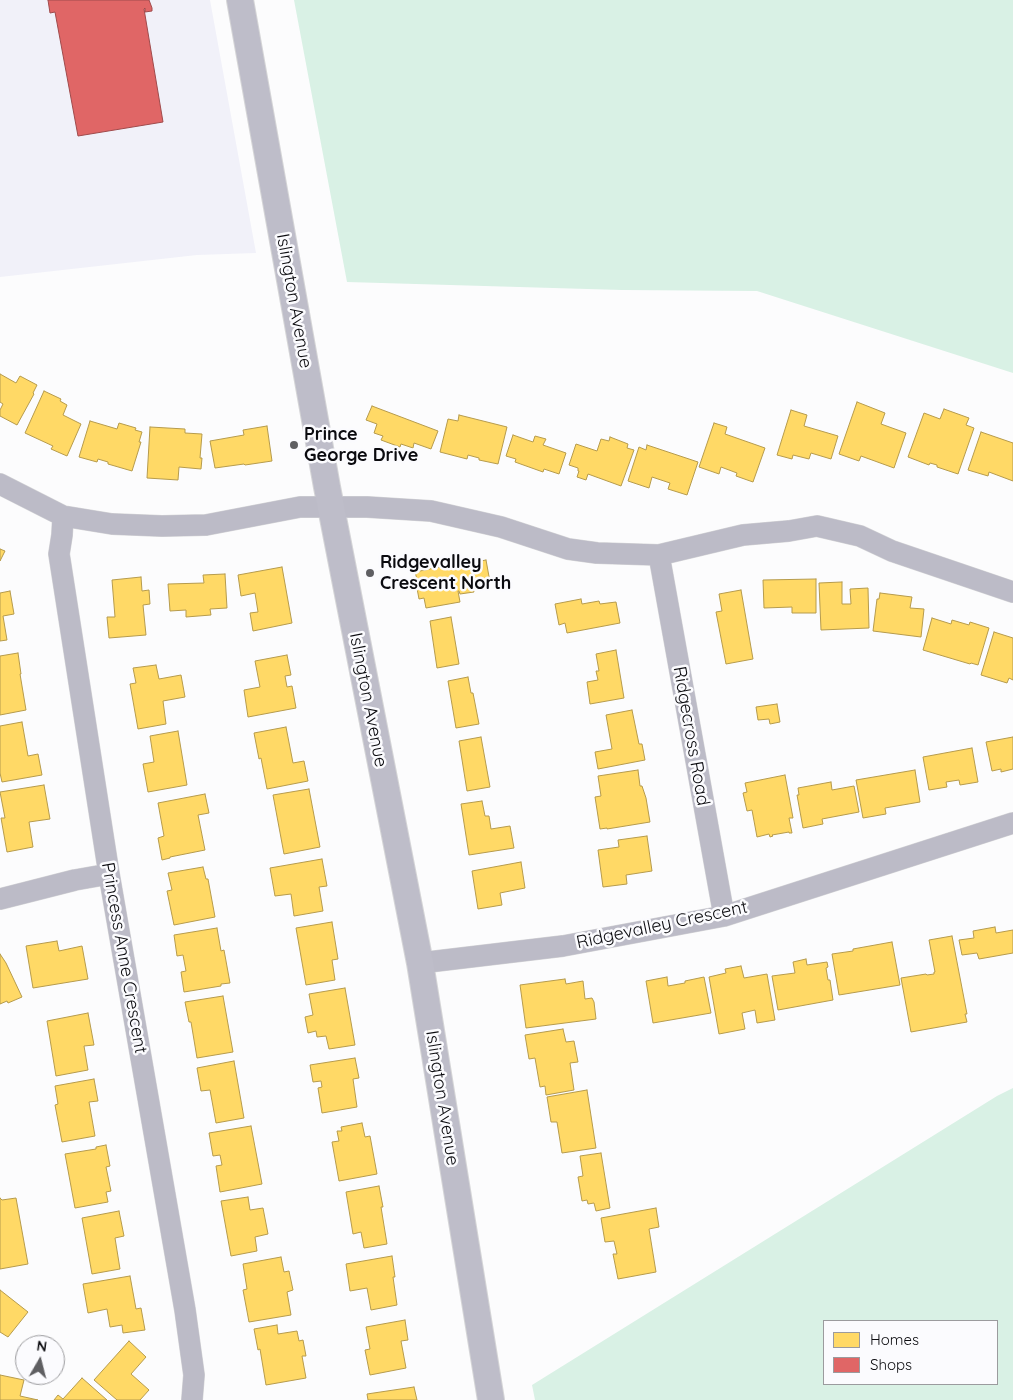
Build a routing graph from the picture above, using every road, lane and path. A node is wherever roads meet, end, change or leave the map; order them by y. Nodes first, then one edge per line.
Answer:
1 (240, 0) edge
2 (0, 484) edge
3 (330, 507) junction
4 (63, 516) junction
5 (659, 555) junction
6 (1013, 592) edge
7 (1013, 823) edge
8 (109, 874) junction
9 (0, 899) edge
10 (724, 916) junction
11 (420, 963) junction
12 (192, 1400) edge
13 (491, 1400) edge

1 - 3 main road, Islington Avenue
2 - 4 street
3 - 4 street
3 - 5 street
3 - 11 main road, Islington Avenue
4 - 8 street, Princess Anne Crescent
5 - 6 street
5 - 10 street, Ridgecross Road
7 - 10 street, Ridgevalley Crescent
8 - 9 street
8 - 12 street, Princess Anne Crescent
10 - 11 street, Ridgevalley Crescent
11 - 13 main road, Islington Avenue

